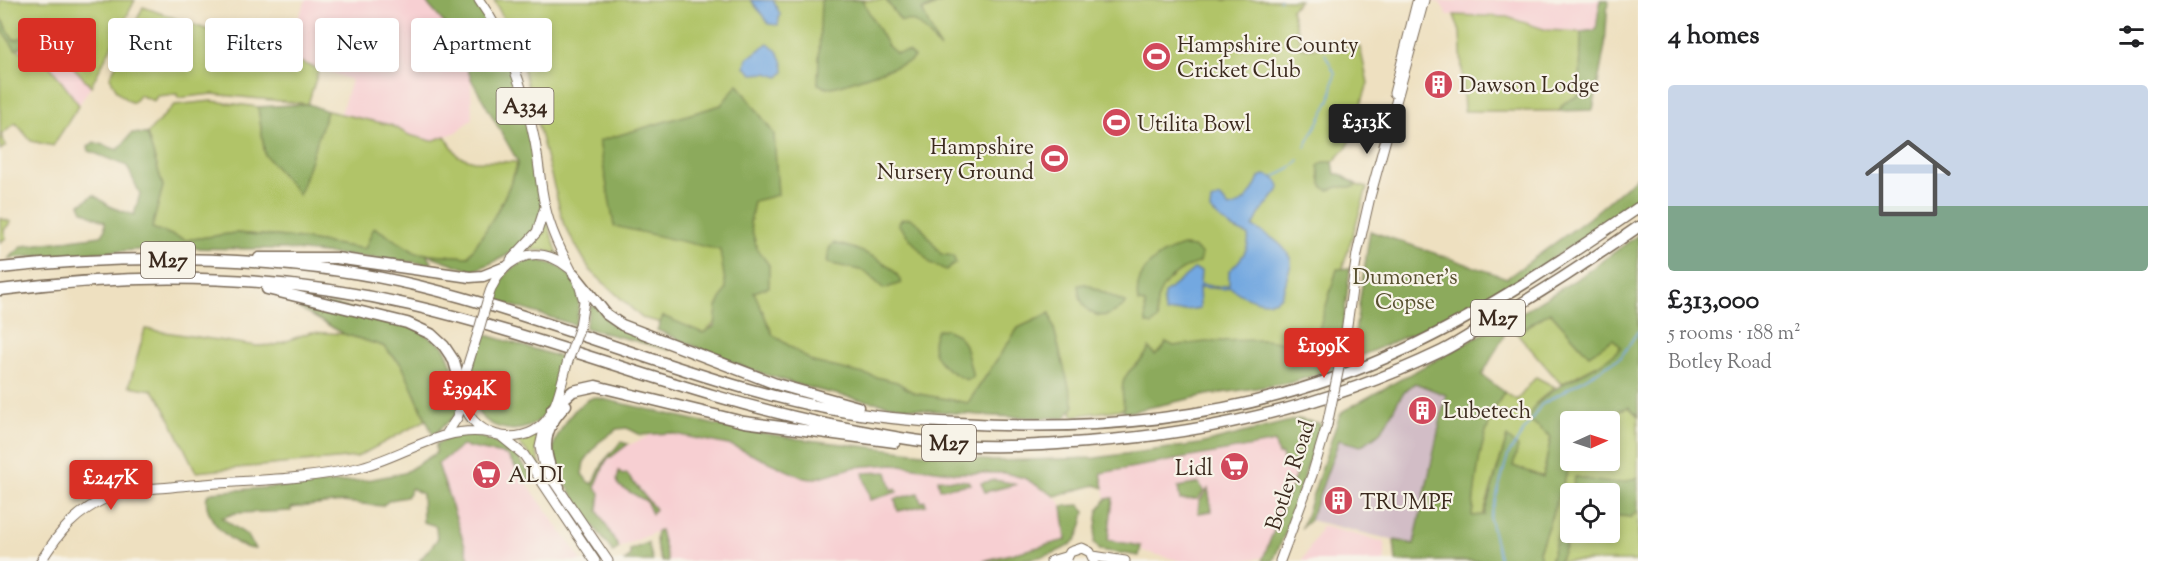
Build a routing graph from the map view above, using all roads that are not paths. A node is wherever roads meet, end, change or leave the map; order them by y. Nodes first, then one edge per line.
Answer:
1 (479, 0) edge
2 (1418, 0) edge
3 (1424, 0) edge
4 (1391, 120) junction
5 (545, 206) junction
6 (1638, 208) edge
7 (1638, 227) edge
8 (205, 260) junction
9 (505, 266) junction
10 (0, 268) edge
11 (573, 272) junction
12 (221, 280) junction
13 (0, 290) edge
14 (479, 329) junction
15 (612, 390) junction
16 (463, 395) junction
17 (552, 409) junction
18 (546, 421) junction
19 (924, 421) junction
20 (447, 433) junction
21 (490, 433) junction
22 (501, 436) junction
23 (958, 445) junction
24 (559, 487) junction
25 (1067, 558) edge
26 (1094, 558) edge
27 (41, 561) edge
28 (595, 561) edge
29 (608, 561) edge
30 (1051, 561) edge
31 (1125, 561) edge
32 (1280, 561) edge

1 - 5 main road, A334
2 - 4 main road, Botley Road
3 - 4 main road, Botley Road
4 - 32 main road, Botley Road, bridge
5 - 9 main road, A334
5 - 11 main road, A334
6 - 19 highway, M27
7 - 23 highway, M27
8 - 9 highway, M27
8 - 10 highway, M27
8 - 19 highway, M27
9 - 11 main road
9 - 14 main road, bridge
11 - 17 main road, bridge
11 - 19 highway, M27
12 - 13 highway, M27
12 - 14 highway, M27
12 - 16 highway, M27
14 - 16 main road
14 - 23 highway, M27
15 - 17 highway, M27
15 - 23 highway, M27
15 - 24 highway, M27
16 - 20 main road
16 - 21 main road
17 - 18 main road
18 - 22 main road
18 - 24 main road
20 - 21 main road
20 - 27 main road
21 - 22 main road
22 - 28 main road
24 - 29 main road
25 - 26 main road
25 - 30 main road
26 - 31 main road

